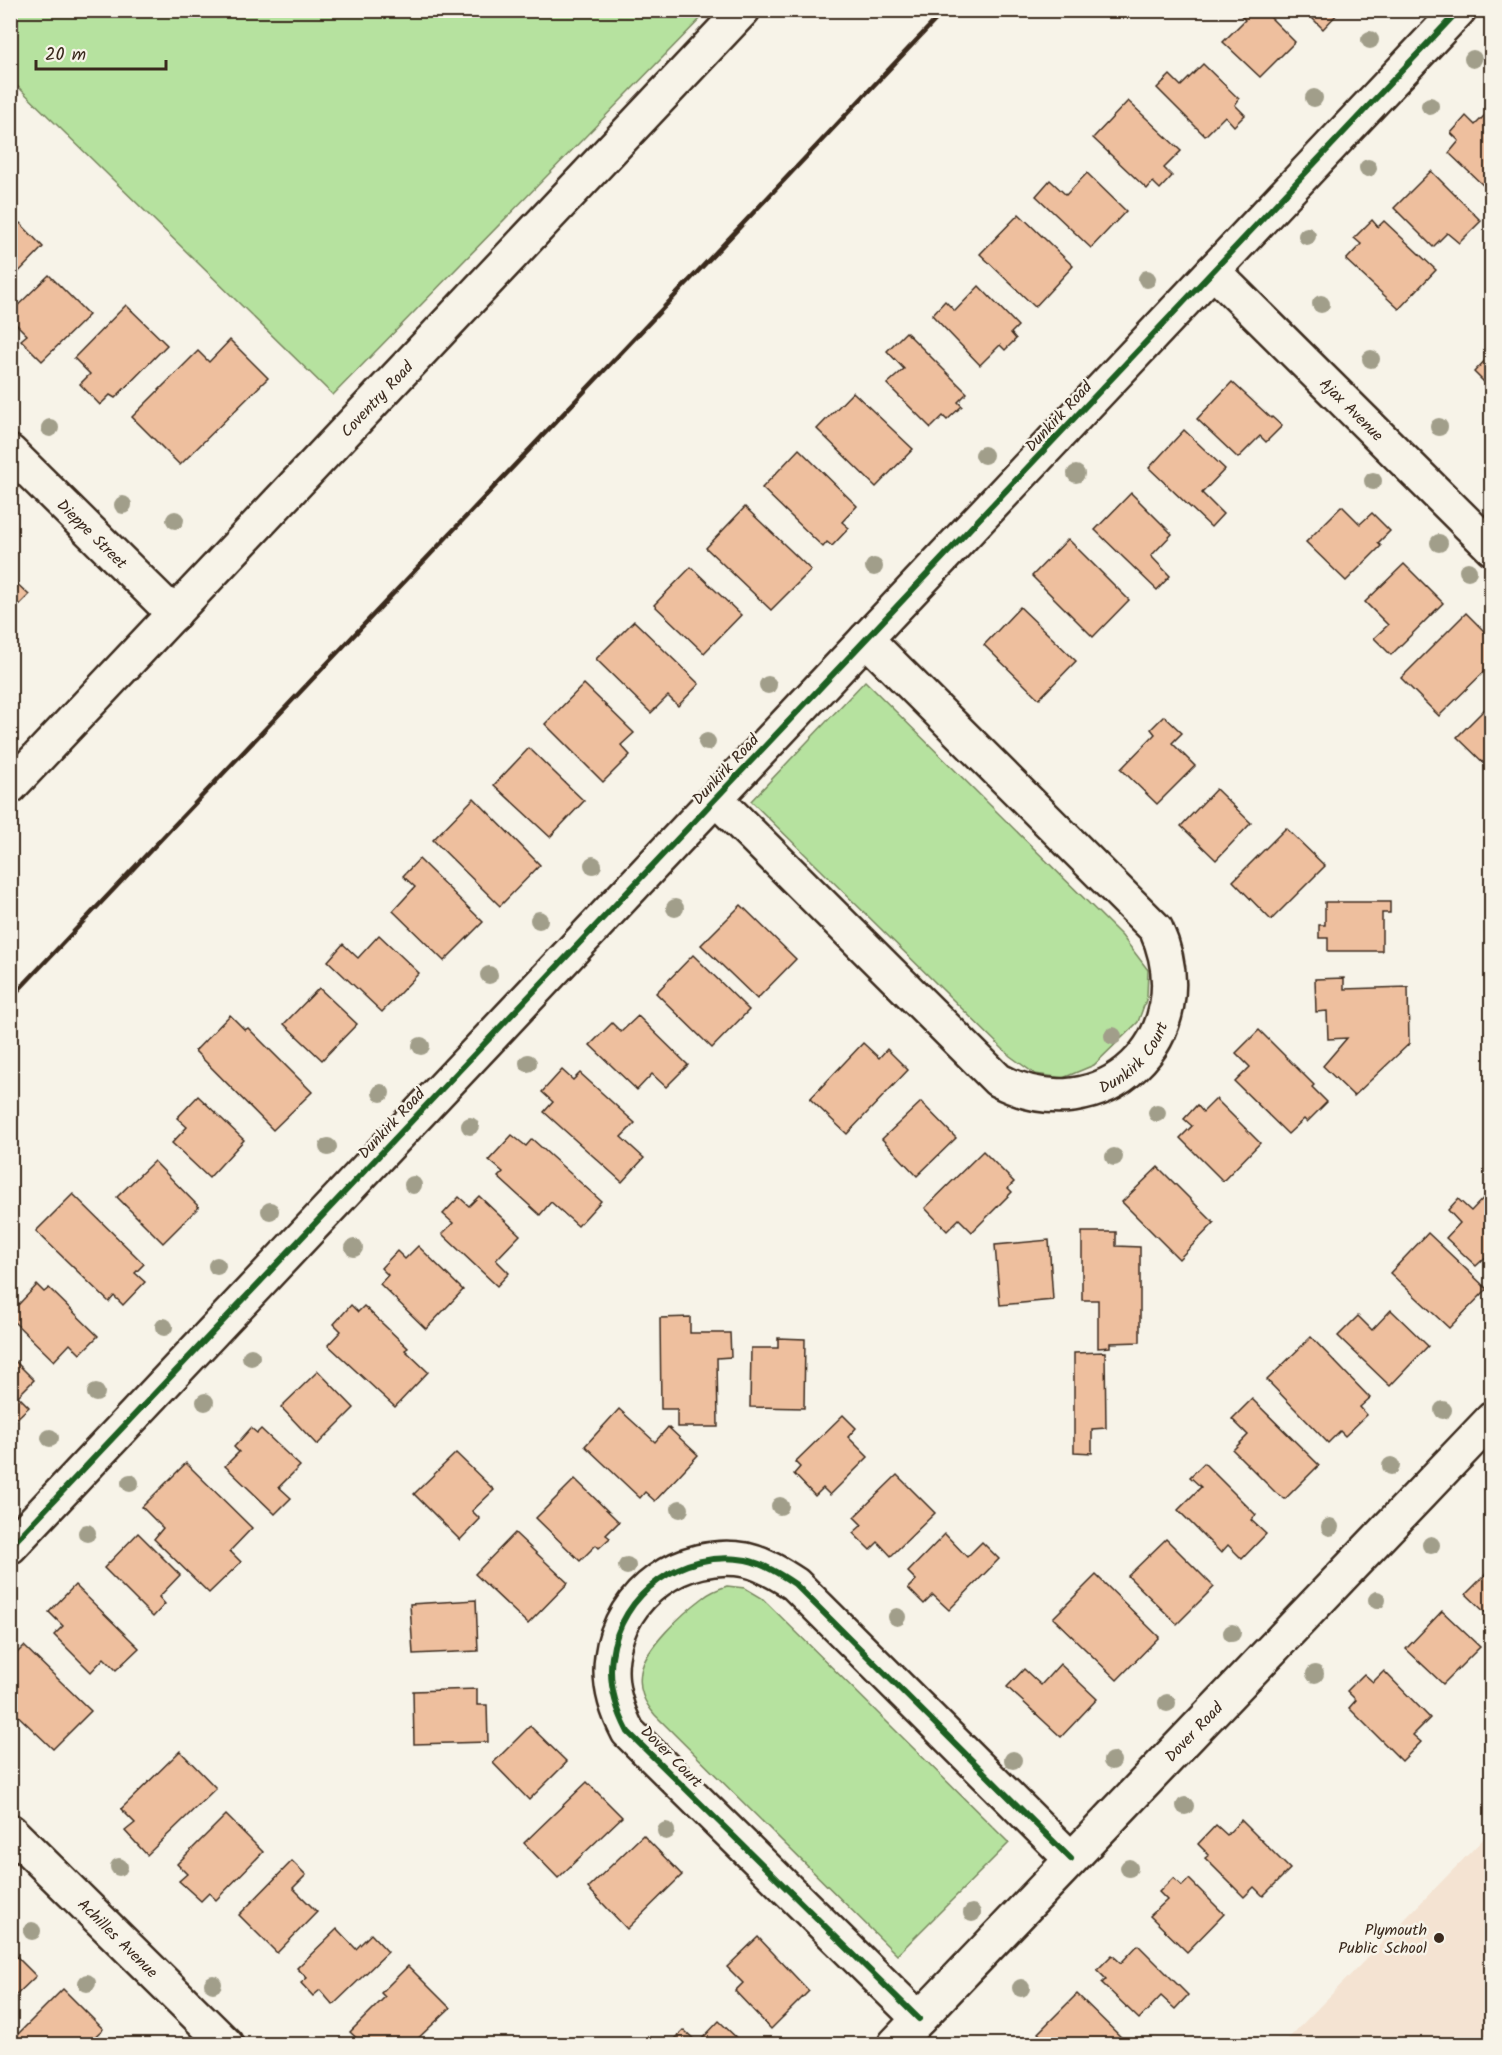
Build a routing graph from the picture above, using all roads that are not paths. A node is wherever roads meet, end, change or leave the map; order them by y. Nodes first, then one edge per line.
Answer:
1 (743, 10) edge
2 (1459, 10) edge
3 (1213, 271) junction
4 (10, 452) edge
5 (1491, 548) edge
6 (174, 614) junction
7 (866, 639) junction
8 (10, 787) edge
9 (716, 799) junction
10 (1491, 1419) edge
11 (10, 1547) edge
12 (10, 1831) edge
13 (1071, 1859) junction
14 (919, 2019) junction
15 (226, 2044) edge
16 (895, 2044) edge

1 - 6 street, Coventry Road
2 - 3 street, Dunkirk Road
3 - 5 street, Ajax Avenue
3 - 7 street, Dunkirk Road
4 - 6 street, Dieppe Street
6 - 8 street, Coventry Road
7 - 9 street, Dunkirk Road
7 - 9 street, Dunkirk Court
9 - 11 street, Dunkirk Road
10 - 13 street, Dover Road
12 - 15 street, Achilles Avenue
13 - 14 street, Dover Road
13 - 14 street, Dover Court
14 - 16 street, Dover Road

